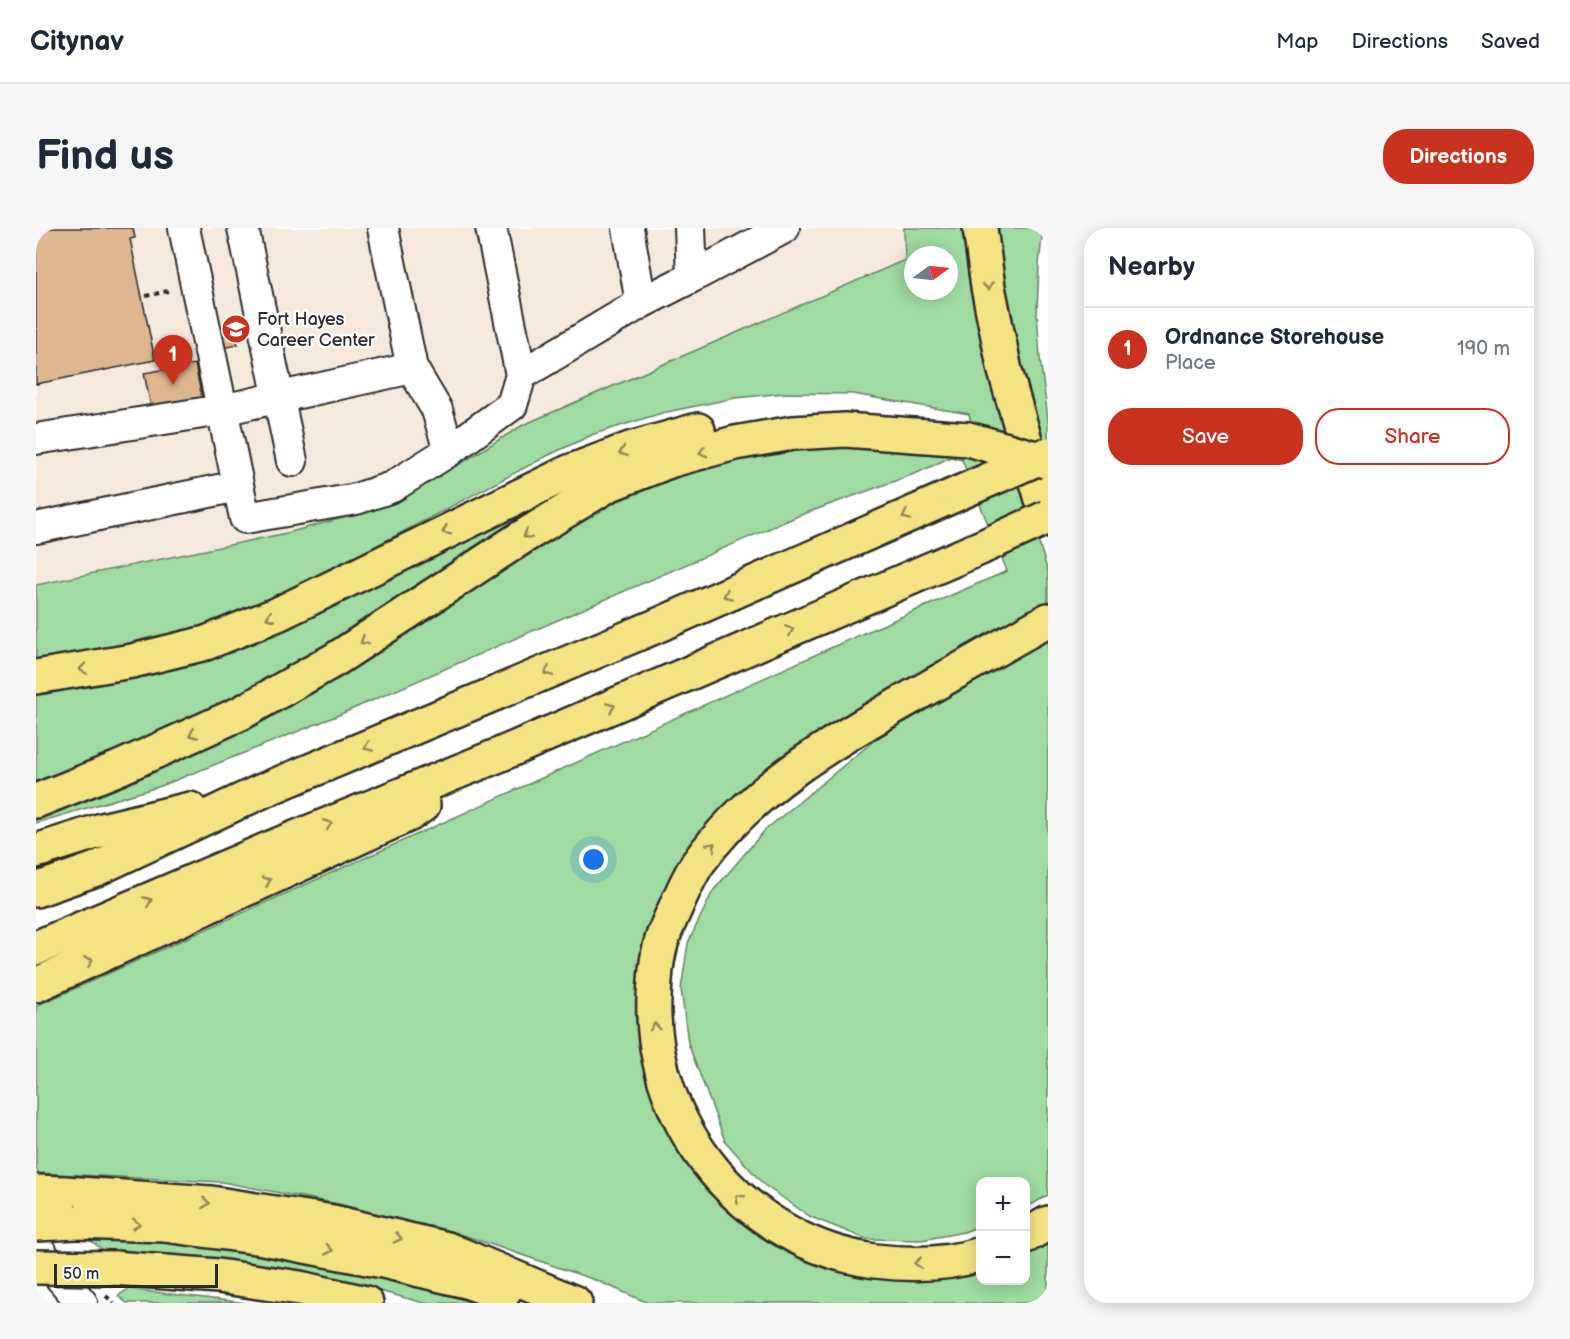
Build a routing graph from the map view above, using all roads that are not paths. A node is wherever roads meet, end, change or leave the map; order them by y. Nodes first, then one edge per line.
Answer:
1 (184, 228) edge
2 (243, 228) edge
3 (383, 228) edge
4 (491, 228) edge
5 (628, 228) edge
6 (690, 228) edge
7 (784, 228) edge
8 (980, 228) edge
9 (692, 277) junction
10 (641, 303) junction
11 (412, 368) junction
12 (521, 375) junction
13 (279, 398) junction
14 (222, 410) junction
15 (36, 439) edge
16 (968, 439) junction
17 (449, 451) junction
18 (1048, 454) edge
19 (292, 461) dead end
20 (1048, 461) edge
21 (238, 486) junction
22 (1048, 518) edge
23 (36, 528) edge
24 (1038, 626) edge
25 (36, 677) edge
26 (499, 755) junction
27 (262, 791) junction
28 (36, 801) edge
29 (36, 851) edge
30 (36, 890) edge
31 (36, 948) edge
32 (36, 985) edge
33 (50, 1192) edge
34 (1048, 1223) edge
35 (36, 1224) edge
36 (1030, 1234) edge
37 (36, 1245) edge
38 (976, 1255) edge
39 (36, 1267) edge
40 (80, 1303) edge
41 (366, 1303) edge
42 (529, 1303) edge
43 (574, 1303) edge

1 - 14 street
2 - 13 street
3 - 11 street
4 - 12 street
5 - 10 street
6 - 9 street
7 - 9 street
8 -> 22 highway
9 - 10 street
10 - 12 street
11 - 13 street
11 - 17 street
12 - 17 street
13 - 14 street
13 - 19 street
14 - 15 street
14 - 21 street
16 - 20 highway, bridge
16 -> 25 highway
16 -> 28 highway
17 - 21 street
18 -> 27 highway, bridge
21 - 23 street
26 -> 22 highway, bridge
38 -> 24 highway
31 -> 26 highway
32 -> 26 highway
27 - 29 highway
27 - 30 highway
33 -> 43 highway
34 - 36 highway
35 -> 42 highway, bridge
37 - 40 street
39 - 41 highway, bridge

